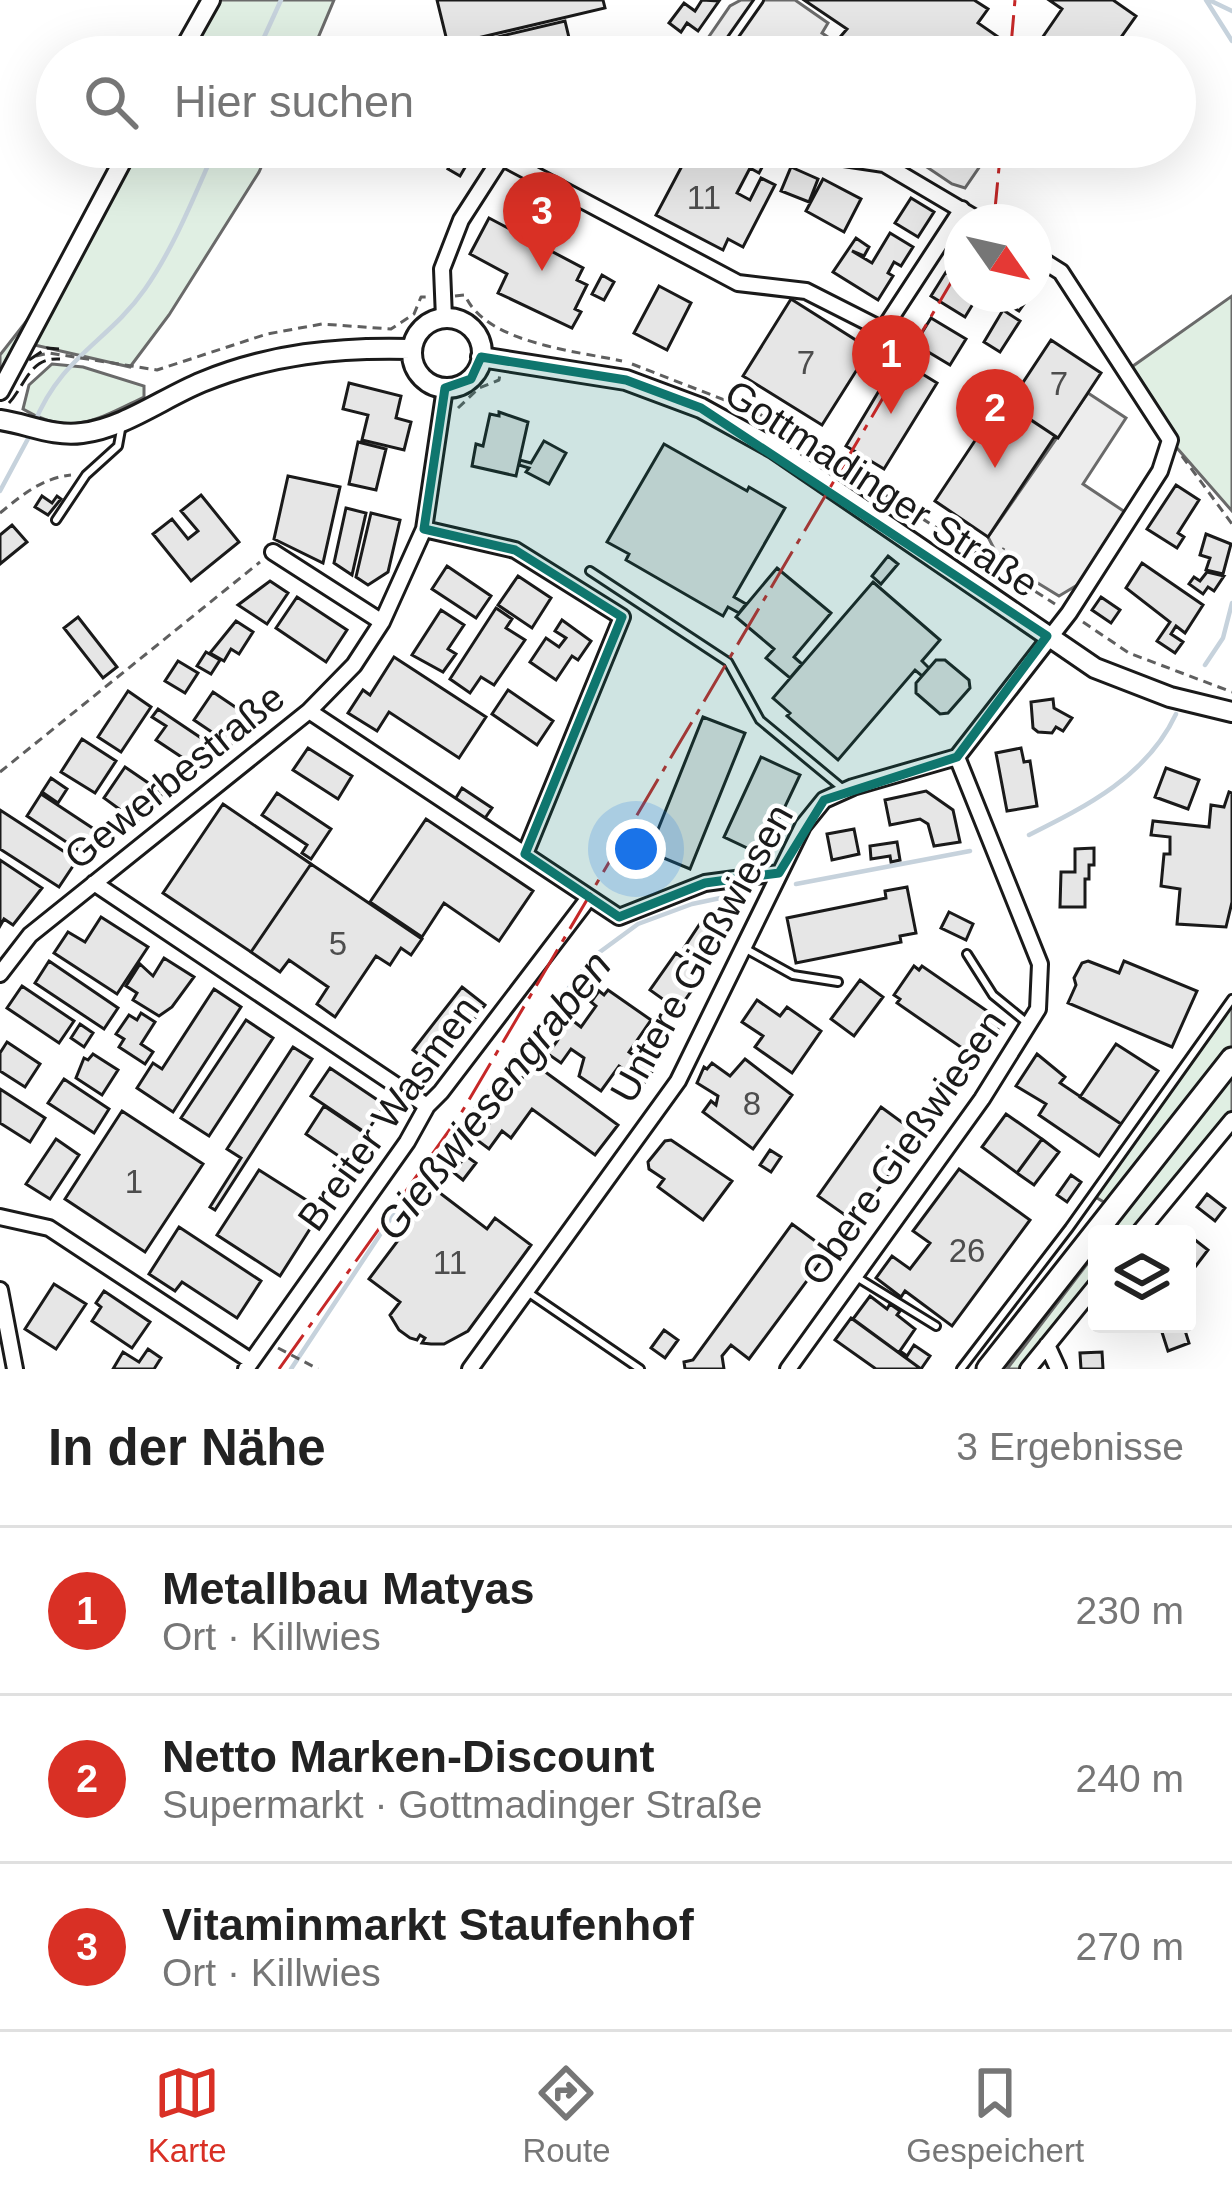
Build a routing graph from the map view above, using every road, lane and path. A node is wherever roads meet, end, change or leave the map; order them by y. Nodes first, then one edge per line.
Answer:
1 (211, 0) edge
2 (759, 0) edge
3 (191, 36) edge
4 (734, 36) edge
5 (119, 168) edge
6 (495, 168) edge
7 (533, 168) edge
8 (891, 168) edge
9 (953, 204) edge
10 (944, 237) edge
11 (1052, 266) edge
12 (442, 297) junction
13 (444, 318) junction
14 (508, 333) junction
15 (411, 349) junction
16 (58, 355) dead end
17 (482, 357) junction
18 (502, 360) junction
19 (445, 388) junction
20 (0, 391) edge
21 (0, 420) edge
22 (122, 420) junction
23 (440, 424) junction
24 (1170, 440) junction
25 (86, 475) junction
26 (0, 513) edge
27 (56, 520) dead end
28 (1232, 524) edge
29 (424, 530) junction
30 (1004, 548) dead end
31 (272, 552) joint
32 (994, 564) junction
33 (590, 571) dead end
34 (1069, 613) junction
35 (382, 622) junction
36 (1047, 636) junction
37 (1232, 692) edge
38 (309, 711) junction
39 (1232, 712) edge
40 (957, 757) junction
41 (0, 772) edge
42 (845, 790) junction
43 (524, 854) junction
44 (779, 873) junction
45 (94, 883) junction
46 (587, 899) junction
47 (743, 947) junction
48 (968, 954) dead end
49 (0, 974) edge
50 (838, 982) dead end
51 (1232, 999) edge
52 (1029, 1024) junction
53 (1232, 1059) edge
54 (427, 1106) junction
55 (1231, 1123) edge
56 (0, 1216) edge
57 (1146, 1225) edge
58 (855, 1276) junction
59 (0, 1290) edge
60 (528, 1293) junction
61 (1088, 1295) edge
62 (936, 1326) dead end
63 (263, 1343) junction
64 (1047, 1345) junction
65 (248, 1365) edge
66 (15, 1369) edge
67 (318, 1369) edge
68 (470, 1369) edge
69 (640, 1369) edge
70 (788, 1369) edge
71 (961, 1369) edge
72 (988, 1369) edge
73 (1028, 1369) edge
74 (1058, 1369) edge

1 - 3 street
2 - 4 lane
5 - 20 street
6 - 12 street
7 - 10 street
8 - 9 street
11 - 24 street
12 - 13 street
12 - 14 path
12 - 16 path
13 - 15 main road
13 - 17 main road
14 - 18 path
14 - 32 path
15 - 19 main road
15 - 22 main road
17 - 18 main road, Gottmadinger Straße
17 - 19 main road
18 - 23 path
18 - 36 main road, Gottmadinger Straße
19 - 23 street, Gewerbestraße
21 - 22 main road
22 - 25 lane
23 - 29 street, Gewerbestraße
24 - 28 path
24 - 34 street
25 - 26 path
25 - 27 lane
29 - 35 street, Gewerbestraße
29 - 43 street
30 - 32 path
31 - 35 street
31 - 41 path
32 - 34 path
33 - 42 lane
34 - 36 street
34 - 37 path
35 - 38 street, Gewerbestraße
36 - 39 main road, Gottmadinger Straße
36 - 40 street
38 - 43 street
38 - 45 street, Gewerbestraße
40 - 42 street, Untere Gießwiesen
40 - 52 street, Obere Gießwiesen
42 - 44 street, Untere Gießwiesen
43 - 46 street
44 - 46 street
44 - 47 street, Untere Gießwiesen
45 - 49 street, Gewerbestraße
45 - 54 street
46 - 54 street, Breiter Wasmen
47 - 50 lane
47 - 60 street, Untere Gießwiesen
48 - 52 lane
51 - 71 lane
52 - 58 street, Obere Gießwiesen
53 - 72 main road
54 - 63 street, Breiter Wasmen
55 - 57 street
56 - 65 street
58 - 62 lane
58 - 70 street, Obere Gießwiesen
59 - 66 street
60 - 68 street, Untere Gießwiesen
60 - 69 lane
61 - 64 street
63 - 65 street, Breiter Wasmen
63 - 67 path
64 - 73 street
64 - 74 street

